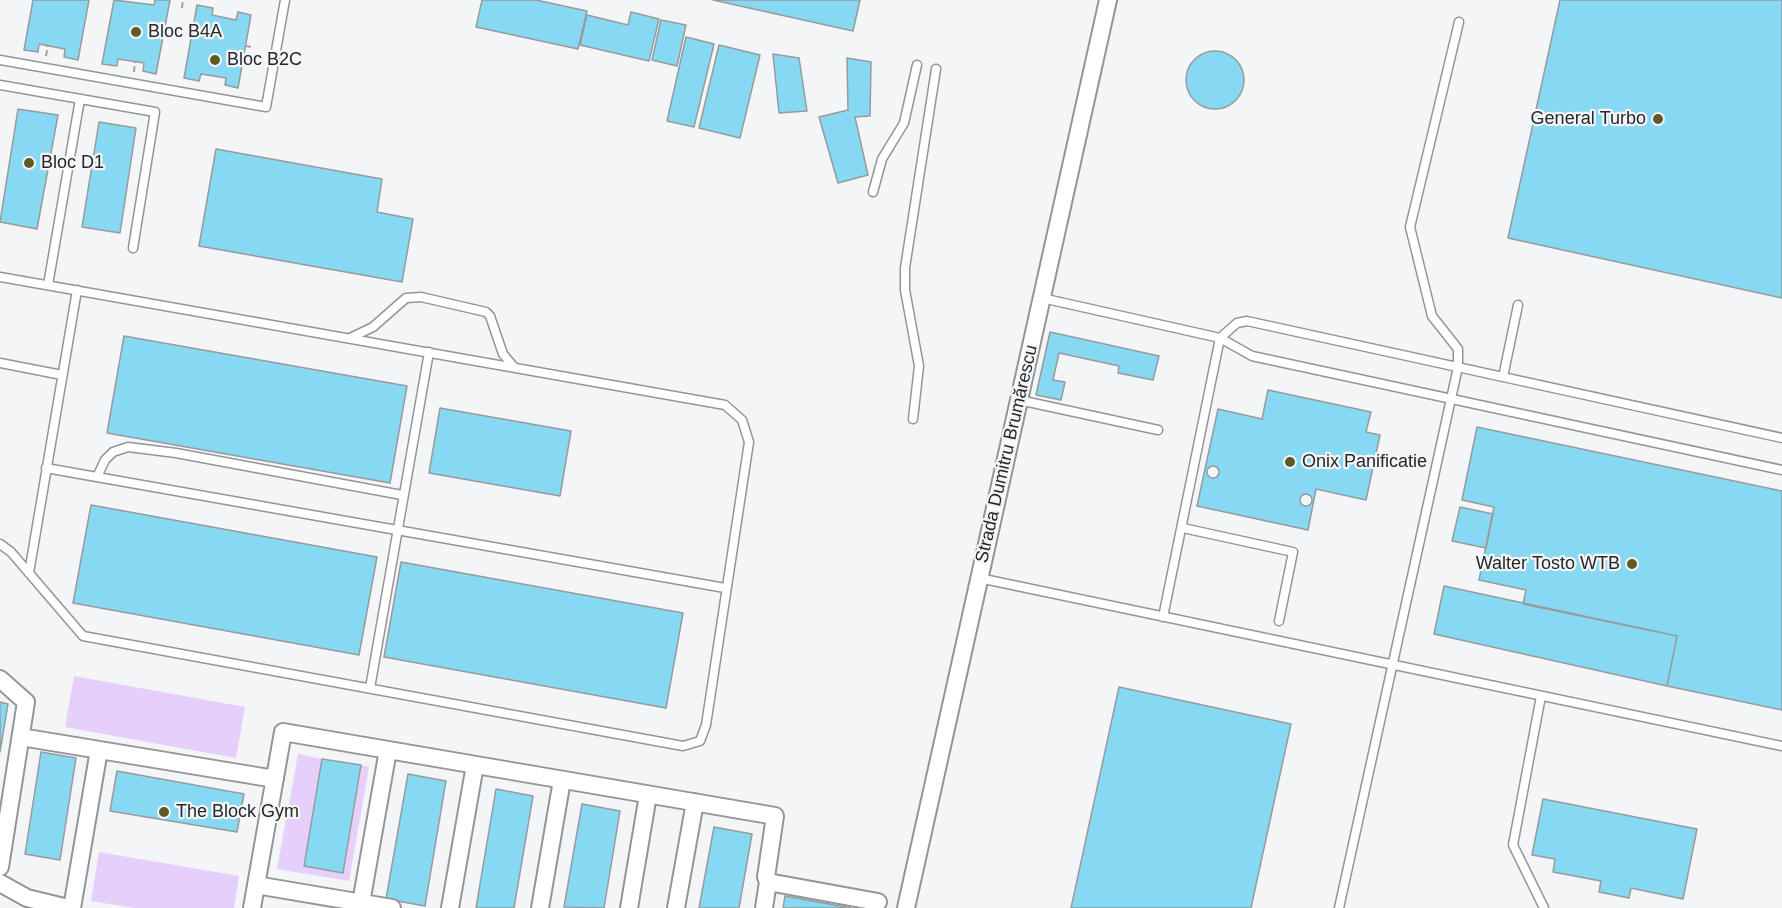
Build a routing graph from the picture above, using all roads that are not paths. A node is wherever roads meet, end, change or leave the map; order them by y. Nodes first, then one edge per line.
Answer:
1 (285, 0) edge
2 (1108, 0) edge
3 (1459, 22) dead end
4 (0, 60) edge
5 (917, 65) dead end
6 (936, 69) dead end
7 (0, 86) edge
8 (80, 99) junction
9 (873, 192) dead end
10 (133, 248) dead end
11 (0, 277) edge
12 (48, 285) junction
13 (77, 290) junction
14 (1042, 298) junction
15 (1518, 305) dead end
16 (1220, 338) junction
17 (350, 339) junction
18 (429, 352) junction
19 (0, 363) edge
20 (1458, 367) junction
21 (514, 368) junction
22 (63, 375) junction
23 (1503, 377) junction
24 (1450, 399) junction
25 (1019, 400) junction
26 (912, 419) dead end
27 (1158, 430) dead end
28 (1782, 438) edge
29 (46, 468) junction
30 (1782, 470) edge
31 (97, 477) junction
32 (402, 495) junction
33 (1183, 528) junction
34 (396, 530) junction
35 (0, 544) edge
36 (29, 573) junction
37 (980, 578) junction
38 (725, 588) junction
39 (1163, 617) junction
40 (1279, 621) dead end
41 (1391, 664) junction
42 (0, 679) edge
43 (370, 688) junction
44 (1541, 696) junction
45 (21, 737) junction
46 (1782, 746) edge
47 (99, 750) junction
48 (388, 750) junction
49 (475, 765) junction
50 (275, 779) junction
51 (562, 780) junction
52 (648, 795) junction
53 (695, 802) junction
54 (0, 867) edge
55 (768, 882) junction
56 (0, 883) edge
57 (256, 885) junction
58 (878, 902) dead end
59 (361, 903) junction
60 (70, 908) edge
61 (252, 908) edge
62 (392, 908) edge
63 (450, 908) edge
64 (540, 908) edge
65 (629, 908) edge
66 (676, 908) edge
67 (764, 908) edge
68 (906, 908) edge
69 (1339, 908) edge
70 (1544, 908) edge

1 - 4 lane
2 - 14 street, Strada Dumitru Brumărescu
3 - 20 lane
5 - 9 lane
6 - 26 lane
7 - 8 lane
8 - 10 lane
8 - 12 lane
11 - 12 lane
12 - 13 lane
13 - 17 lane
13 - 22 lane
14 - 16 lane
14 - 25 street, Strada Dumitru Brumărescu
15 - 23 lane
16 - 20 lane
16 - 24 lane
16 - 33 lane
17 - 18 lane
17 - 21 lane
18 - 21 lane
18 - 32 lane
19 - 22 lane
20 - 23 lane
20 - 24 lane
21 - 38 lane
22 - 29 lane
23 - 28 lane
24 - 30 lane
24 - 41 lane
25 - 27 lane
25 - 37 street, Strada Dumitru Brumărescu
29 - 31 lane
29 - 36 lane
31 - 32 lane
31 - 34 lane
32 - 34 lane
33 - 39 lane
33 - 40 lane
34 - 38 lane
34 - 43 lane
35 - 36 lane
36 - 43 lane
37 - 39 lane
37 - 68 street, Strada Dumitru Brumărescu
38 - 43 lane
39 - 41 lane
41 - 44 lane
41 - 69 lane
42 - 45 street
44 - 46 lane
44 - 70 lane
45 - 47 street
45 - 54 street
47 - 50 street
47 - 60 street
48 - 49 street
48 - 50 street
48 - 59 street
49 - 51 street
49 - 63 street
50 - 57 street
51 - 52 street
51 - 64 street
52 - 53 street
52 - 65 street
53 - 55 street
53 - 66 street
55 - 58 street
55 - 67 street
56 - 60 street
57 - 59 street
57 - 61 street
59 - 62 street

